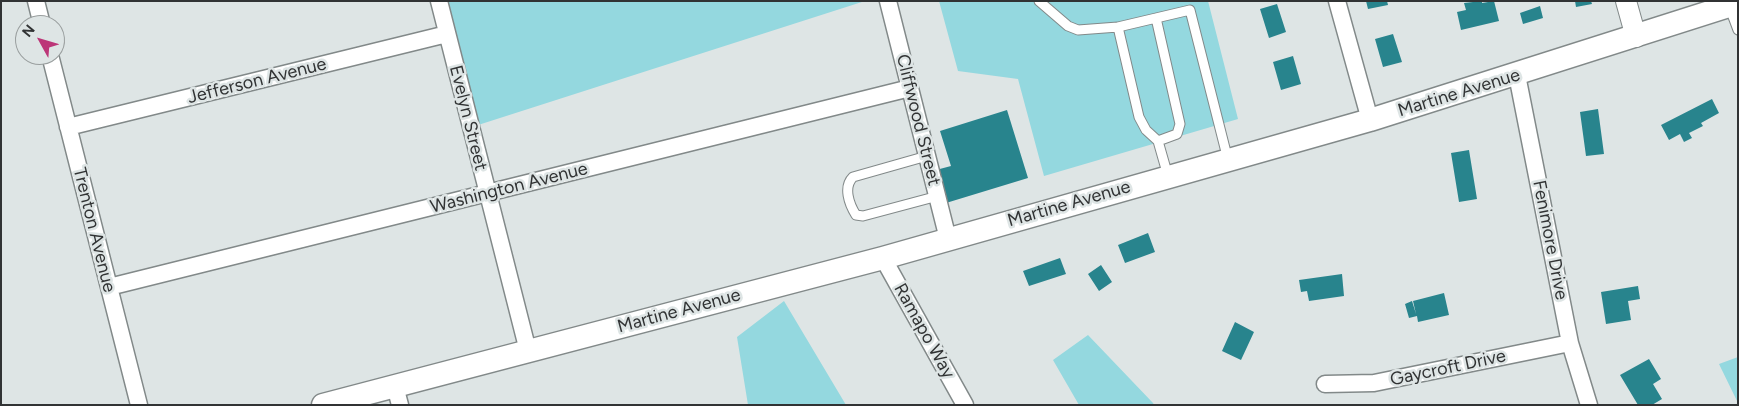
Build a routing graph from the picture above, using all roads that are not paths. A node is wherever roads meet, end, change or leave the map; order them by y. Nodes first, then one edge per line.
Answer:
1 (36, 1) edge
2 (438, 1) edge
3 (888, 1) edge
4 (1039, 1) edge
5 (1337, 1) edge
6 (1626, 1) edge
7 (1733, 4) edge
8 (40, 15) edge
9 (1156, 18) junction
10 (1118, 28) junction
11 (1738, 30) edge
12 (447, 34) junction
13 (1636, 37) junction
14 (52, 65) edge
15 (1517, 75) junction
16 (910, 88) junction
17 (1370, 120) junction
18 (68, 127) junction
19 (1158, 141) junction
20 (927, 156) junction
21 (1228, 160) junction
22 (1168, 177) junction
23 (488, 194) junction
24 (938, 196) junction
25 (948, 238) junction
26 (883, 258) junction
27 (109, 287) junction
28 (1570, 343) junction
29 (528, 351) junction
30 (1325, 384) dead end
31 (398, 395) edge
32 (138, 405) edge
33 (323, 405) edge
34 (965, 405) edge
35 (1589, 405) edge

1 - 8 street
2 - 12 street, Evelyn Street
3 - 16 street, Cliffwood Street
4 - 10 lane
5 - 17 street
6 - 13 street
7 - 11 lane
7 - 13 main road, Martine Avenue
9 - 10 lane
9 - 19 lane
9 - 21 lane
10 - 19 lane
12 - 18 street, Jefferson Avenue
12 - 23 street, Evelyn Street
13 - 15 main road, Martine Avenue
14 - 18 street, Trenton Avenue
15 - 17 main road, Martine Avenue
15 - 28 street, Fenimore Drive
16 - 20 street, Cliffwood Street
16 - 23 street, Washington Avenue
17 - 21 main road, Martine Avenue
18 - 27 street, Trenton Avenue
19 - 22 lane
20 - 24 street, Cliffwood Street
20 - 24 lane
21 - 22 main road, Martine Avenue
22 - 25 main road, Martine Avenue
23 - 27 street, Washington Avenue
23 - 29 street, Evelyn Street
24 - 25 street, Cliffwood Street
25 - 26 main road, Martine Avenue
26 - 29 main road, Martine Avenue
26 - 34 street, Ramapo Way
27 - 32 street, Trenton Avenue
28 - 30 street, Gaycroft Drive
28 - 35 street, Fenimore Drive
29 - 31 main road, Martine Avenue
31 - 33 main road, Martine Avenue

